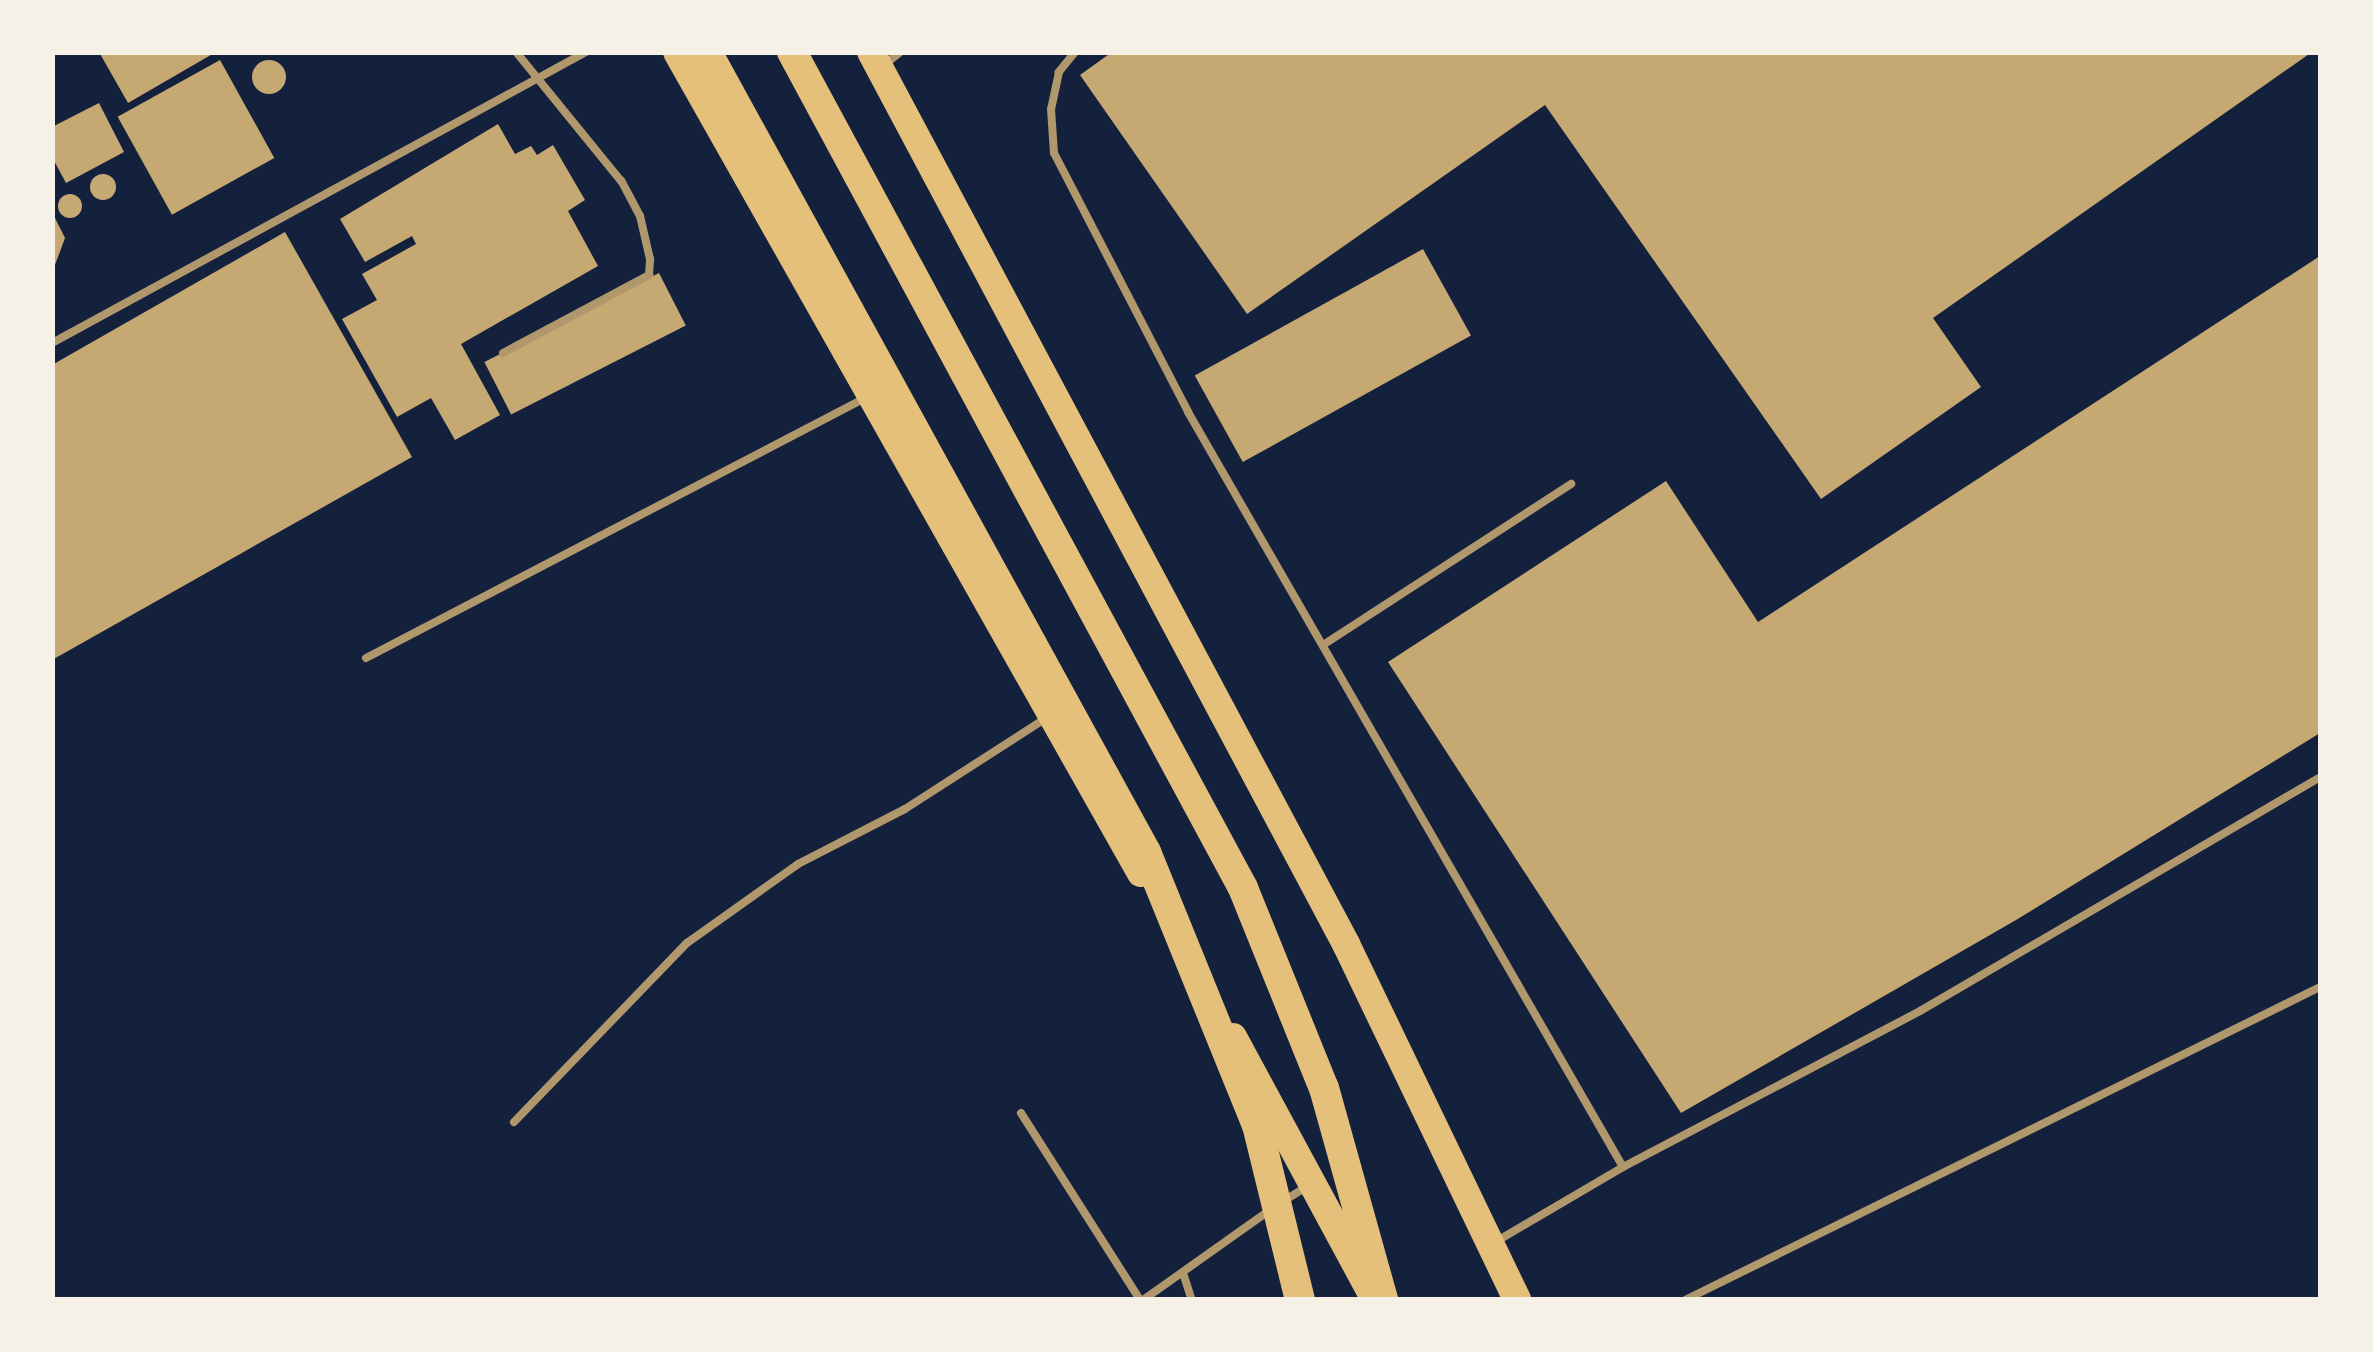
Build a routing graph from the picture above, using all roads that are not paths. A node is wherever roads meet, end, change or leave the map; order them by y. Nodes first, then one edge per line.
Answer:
1 (516, 52) edge
2 (586, 52) edge
3 (677, 52) edge
4 (707, 52) edge
5 (792, 52) edge
6 (1075, 52) edge
7 (883, 58) edge
8 (535, 80) junction
9 (52, 343) edge
10 (503, 353) dead end
11 (871, 395) junction
12 (1571, 484) dead end
13 (1323, 645) junction
14 (366, 658) dead end
15 (1052, 714) junction
16 (2320, 777) edge
17 (2320, 987) edge
18 (1021, 1113) dead end
19 (514, 1122) dead end
20 (1623, 1167) junction
21 (1314, 1182) junction
22 (1493, 1244) junction
23 (1183, 1274) junction
24 (1141, 1300) edge
25 (1192, 1300) edge
26 (1300, 1300) edge
27 (1375, 1300) edge
28 (1383, 1300) edge
29 (1517, 1300) edge
30 (1684, 1300) edge

1 - 8 lane
2 - 8 lane
3 - 11 highway
4 - 26 highway
5 - 28 highway
6 - 13 lane
7 - 22 highway
8 - 9 lane
8 - 10 lane
11 - 14 lane
11 - 15 highway
12 - 13 lane
13 - 20 lane
15 - 19 lane
15 - 21 highway
16 - 20 lane
17 - 30 lane
18 - 24 lane
20 - 22 lane
21 - 23 lane
21 - 27 highway
22 - 29 highway
23 - 24 lane
23 - 25 lane

